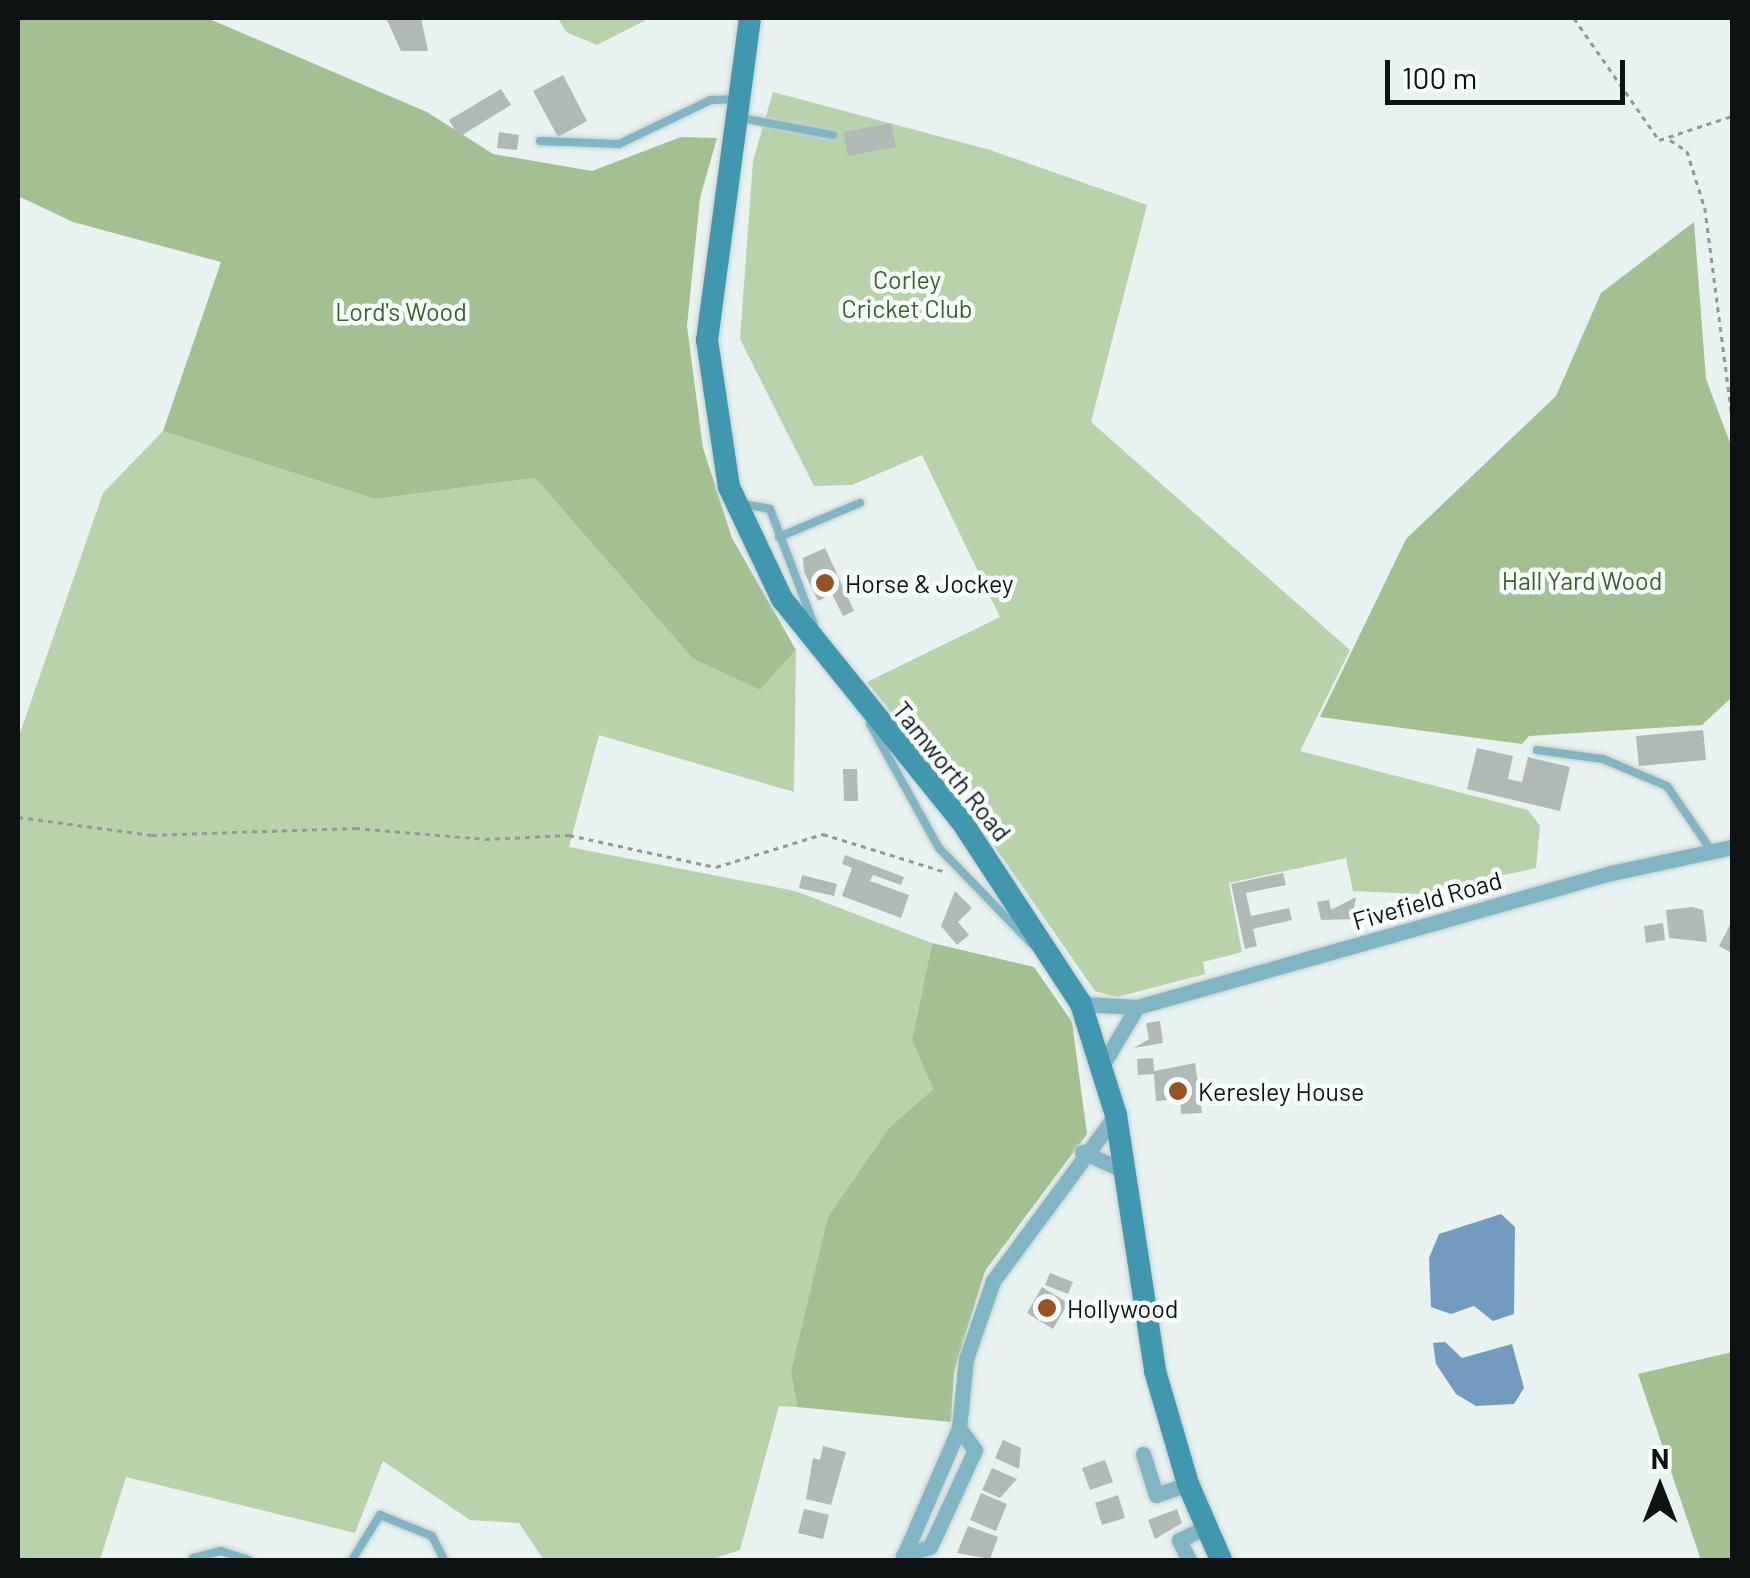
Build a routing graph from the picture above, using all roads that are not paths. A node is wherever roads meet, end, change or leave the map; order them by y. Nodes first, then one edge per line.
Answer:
1 (750, 18) edge
2 (743, 108) junction
3 (833, 135) dead end
4 (540, 141) dead end
5 (734, 502) junction
6 (860, 503) dead end
7 (779, 537) junction
8 (829, 662) junction
9 (854, 694) junction
10 (1538, 750) dead end
11 (1732, 847) edge
12 (1713, 854) junction
13 (1063, 968) junction
14 (1081, 1004) junction
15 (1136, 1007) junction
16 (1102, 1064) junction
17 (1116, 1115) junction
18 (1082, 1152) junction
19 (1125, 1171) junction
20 (959, 1428) junction
21 (1144, 1454) dead end
22 (1188, 1484) junction
23 (1204, 1529) junction
24 (194, 1558) dead end
25 (903, 1558) edge
26 (249, 1560) edge
27 (352, 1560) edge
28 (444, 1560) edge
29 (1189, 1560) edge
30 (1220, 1560) edge

1 - 2 main road, Tamworth Road
2 - 3 lane
2 - 4 lane
2 - 5 main road, Tamworth Road
5 - 7 lane
5 - 8 main road, Tamworth Road
6 - 7 lane
7 - 8 lane
8 - 9 main road, Tamworth Road
9 - 13 main road, Tamworth Road
9 - 13 lane
10 - 12 lane
11 - 12 street, Fivefield Road
12 - 15 street, Fivefield Road
13 - 14 main road, Tamworth Road
14 - 15 street, Fivefield Road
14 - 16 main road, Tamworth Road
15 - 16 street
16 - 17 main road, Tamworth Road
17 - 18 street
17 - 19 main road, Tamworth Road
18 - 19 street
18 - 20 street
19 - 22 main road, Tamworth Road
20 - 25 street
20 - 25 street
21 - 22 street
22 - 23 main road, Tamworth Road
23 - 29 street
23 - 30 main road, Tamworth Road
24 - 26 lane
27 - 28 lane

